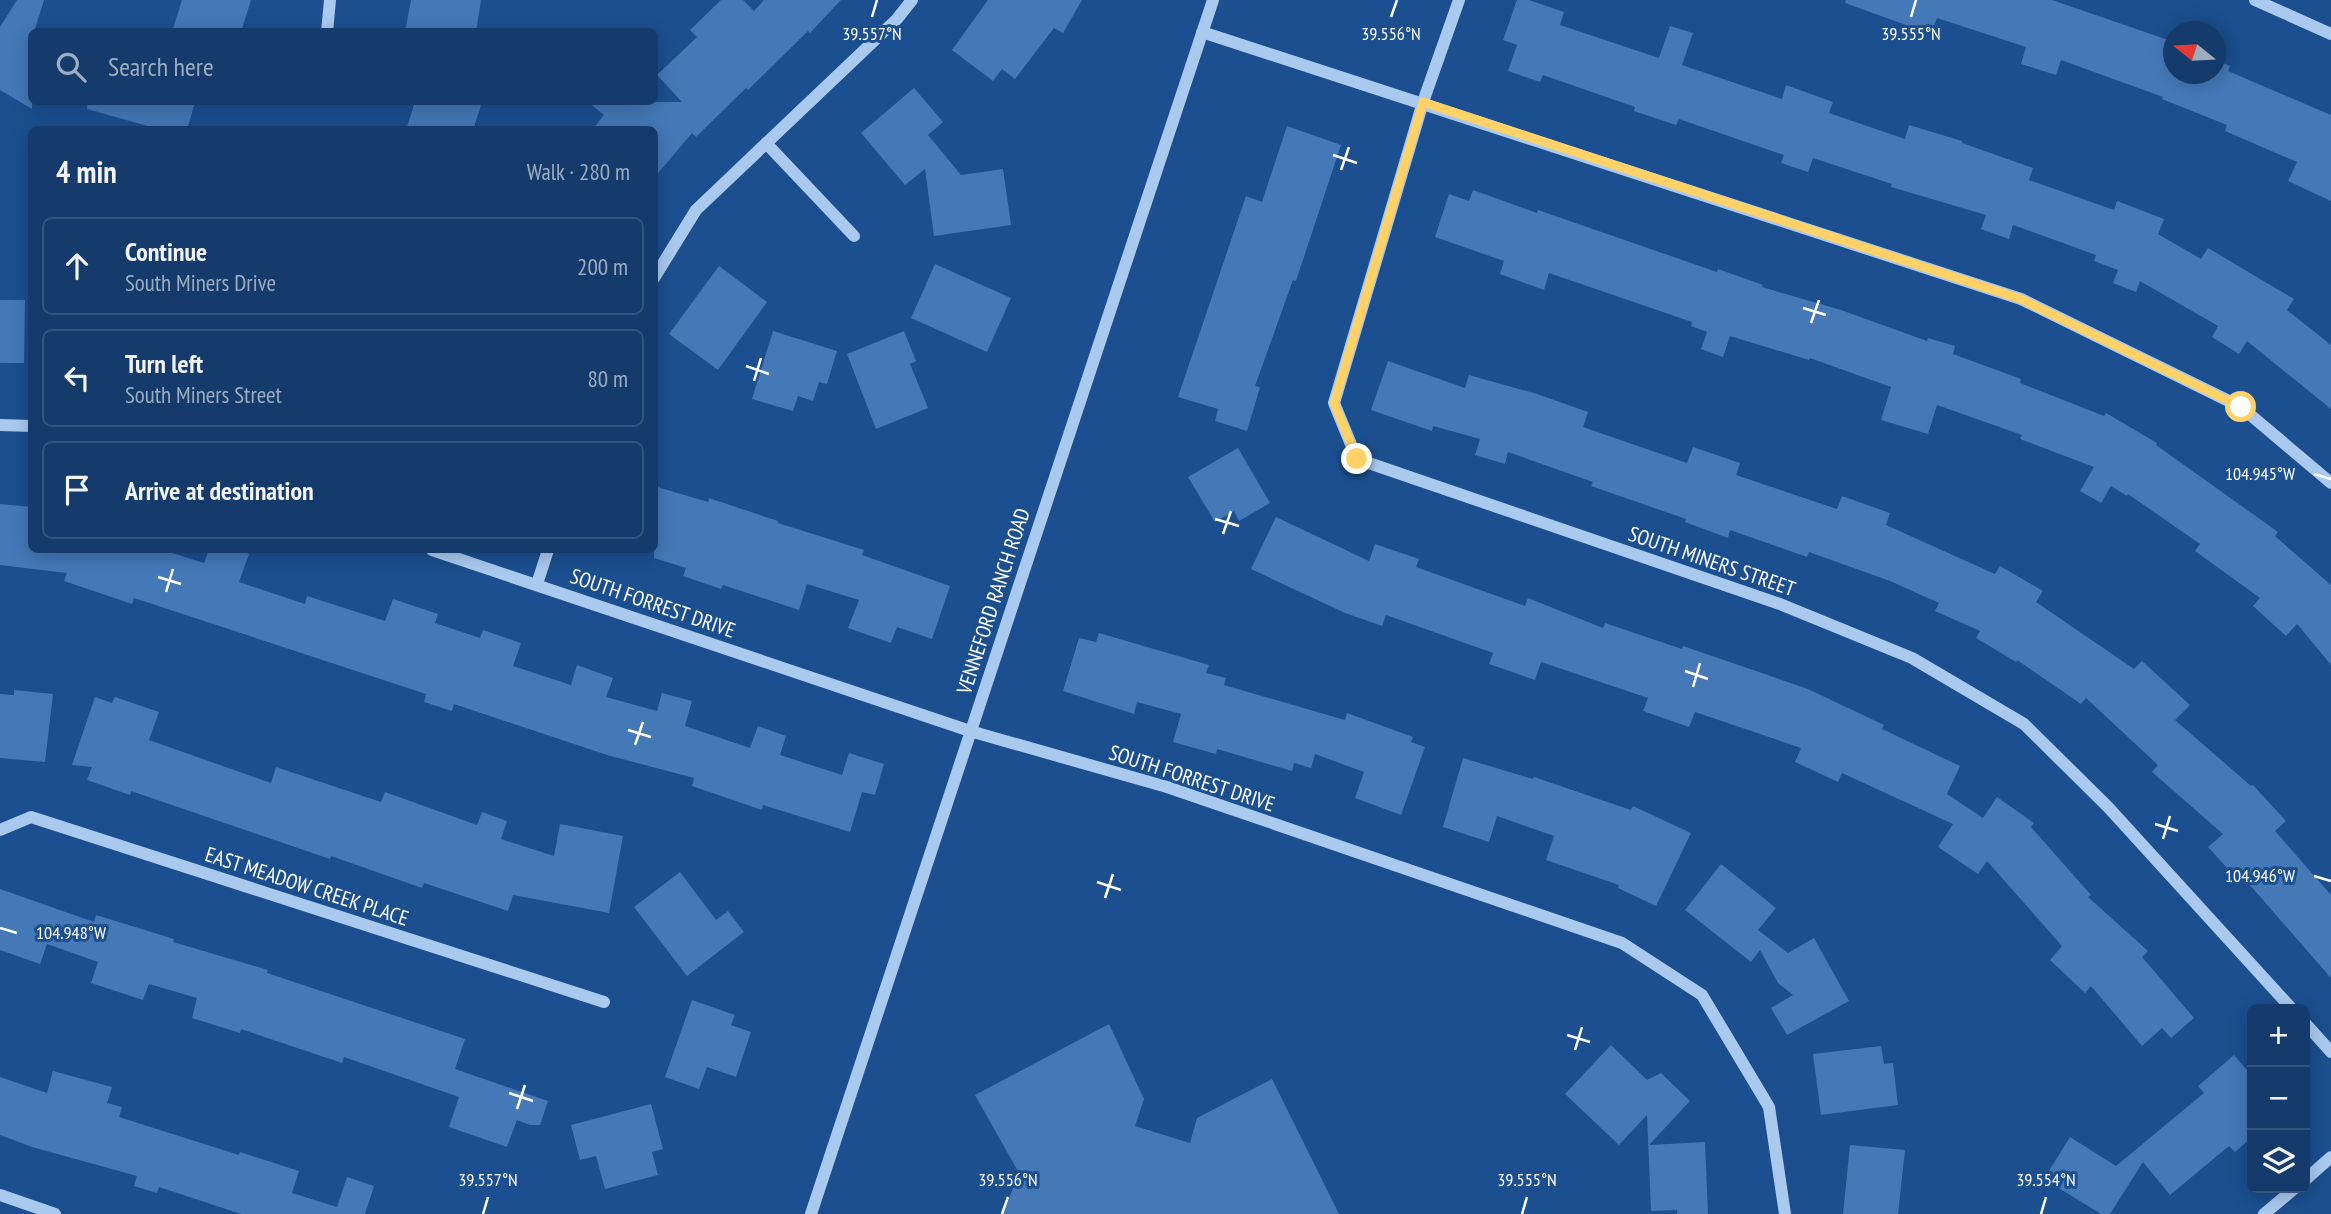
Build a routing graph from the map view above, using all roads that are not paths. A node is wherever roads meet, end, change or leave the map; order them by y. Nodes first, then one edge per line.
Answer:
1 (330, 0) edge
2 (912, 0) edge
3 (1213, 0) edge
4 (1459, 0) edge
5 (2255, 0) edge
6 (327, 28) edge
7 (1202, 32) junction
8 (2331, 34) edge
9 (1423, 102) junction
10 (766, 143) junction
11 (854, 236) dead end
12 (658, 272) edge
13 (0, 425) edge
14 (28, 426) edge
15 (2331, 483) edge
16 (441, 553) edge
17 (547, 553) edge
18 (537, 584) junction
19 (970, 731) junction
20 (0, 831) edge
21 (604, 1002) dead end
22 (2287, 1004) edge
23 (2310, 1029) edge
24 (2331, 1052) edge
25 (2331, 1157) edge
26 (2310, 1176) edge
27 (2289, 1193) edge
28 (0, 1195) edge
29 (55, 1214) edge
30 (811, 1214) edge
31 (1785, 1214) edge
32 (2264, 1214) edge

1 - 6 street
2 - 10 street
3 - 7 street, VENNEFORD RANCH ROAD
4 - 9 street, SOUTH MINERS STREET
5 - 8 street
7 - 9 street
7 - 19 street, VENNEFORD RANCH ROAD
9 - 15 street
9 - 22 street, SOUTH MINERS STREET
10 - 11 street
10 - 12 street
13 - 14 street
16 - 18 street, SOUTH FORREST DRIVE
17 - 18 street
18 - 19 street, SOUTH FORREST DRIVE
19 - 30 street, VENNEFORD RANCH ROAD
19 - 31 street, SOUTH FORREST DRIVE
20 - 21 street, EAST MEADOW CREEK PLACE
23 - 24 street
25 - 26 street
27 - 32 street
28 - 29 street

